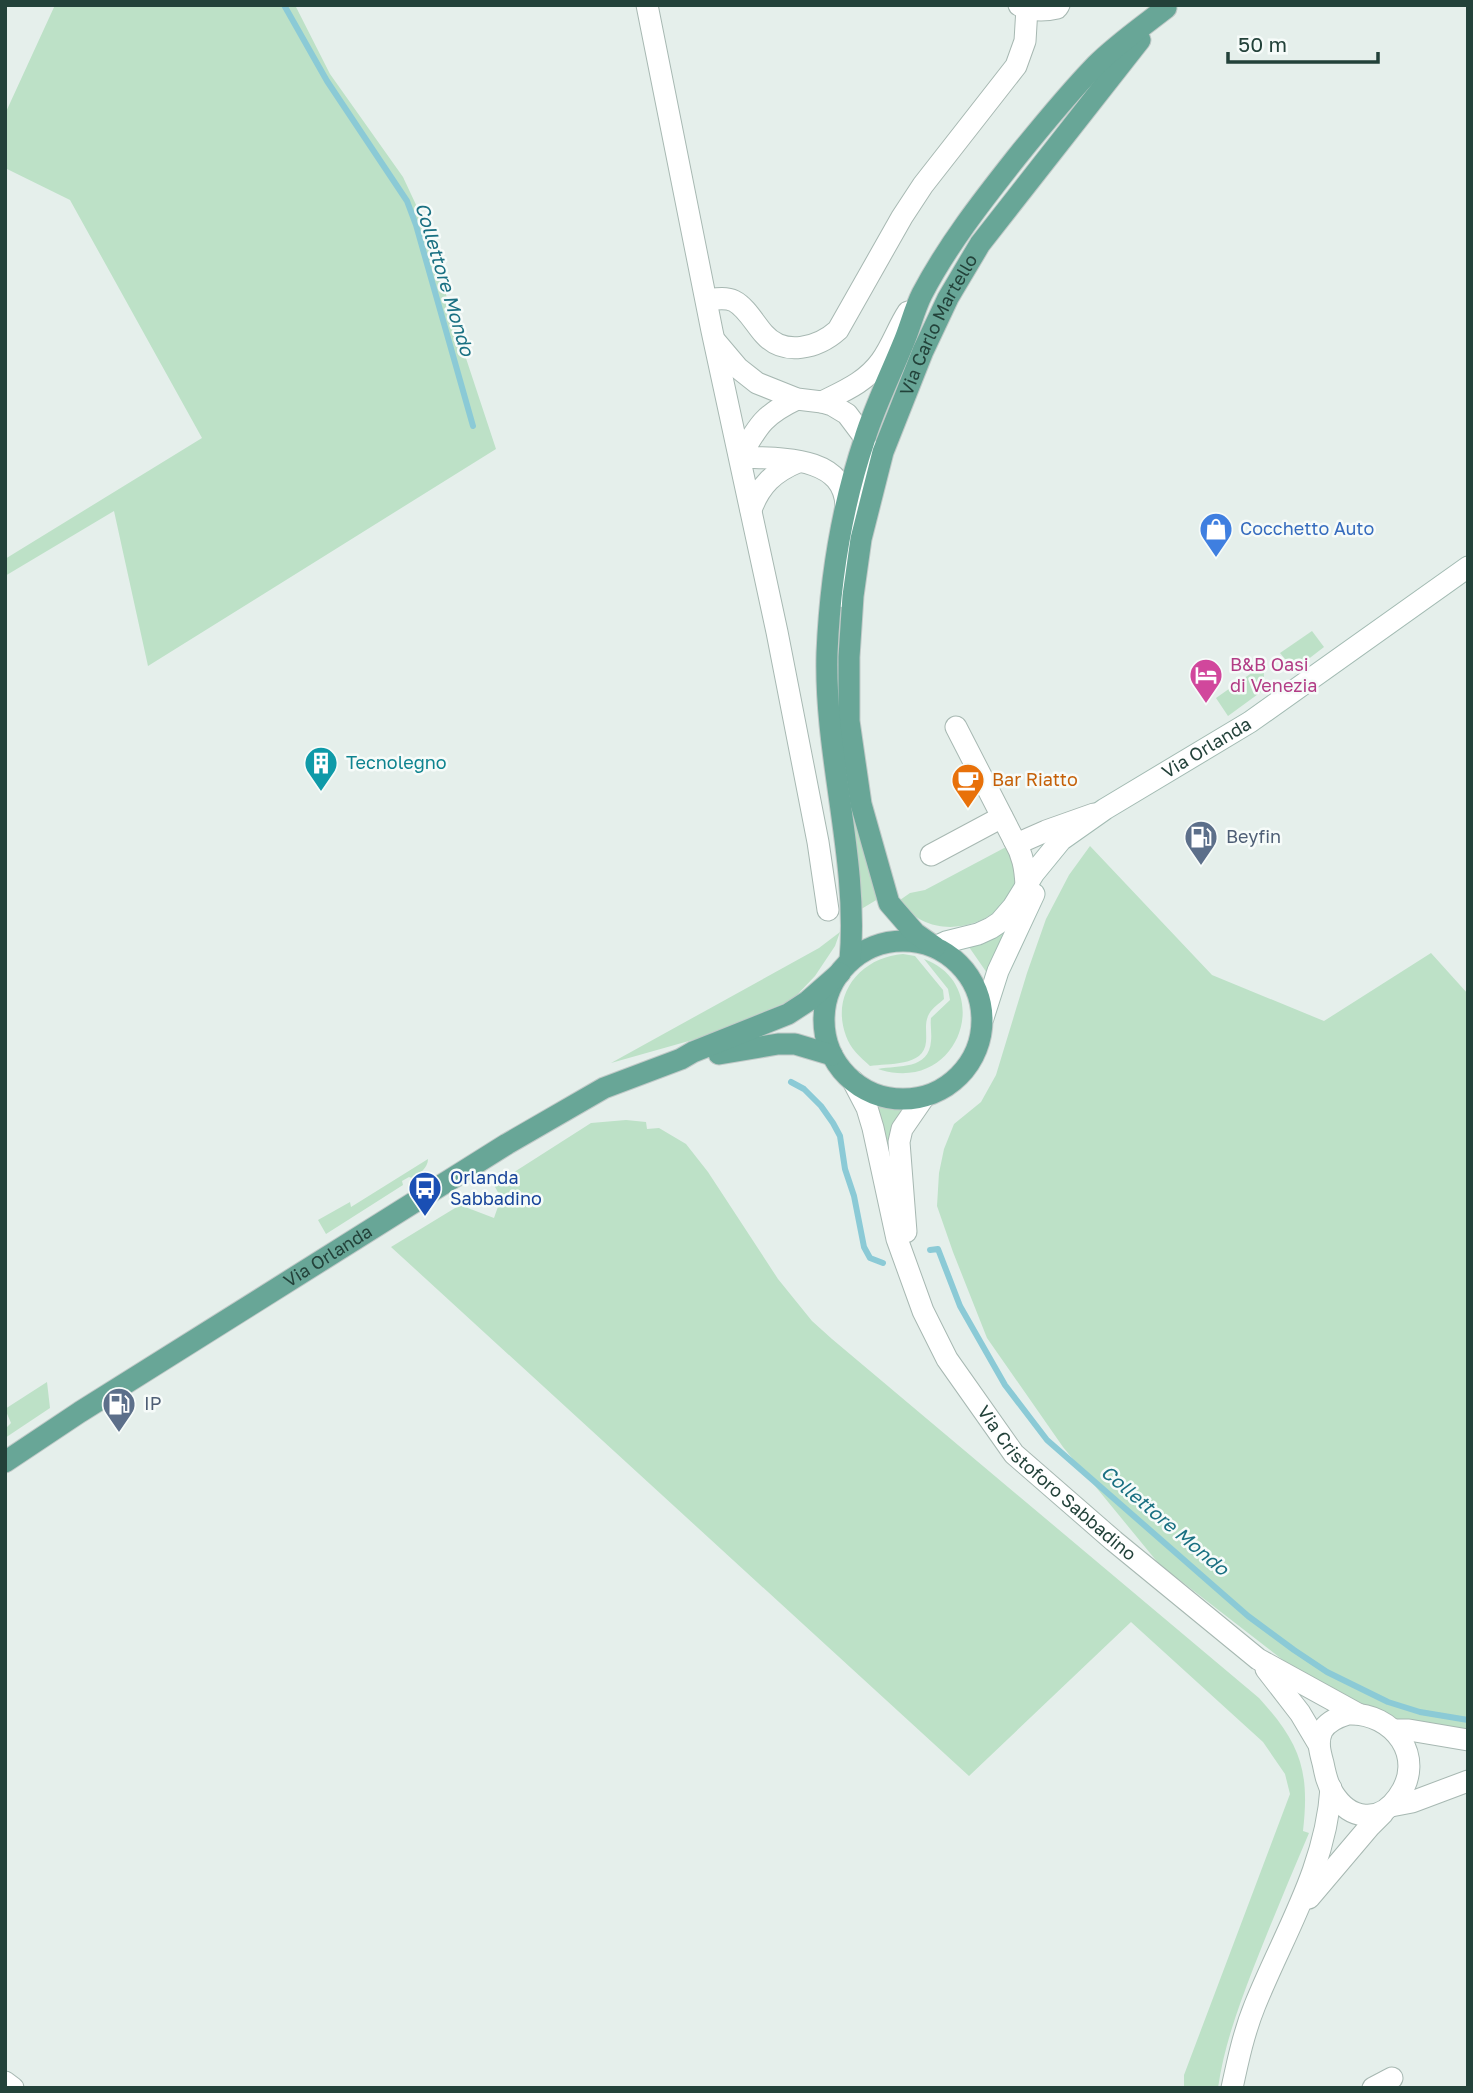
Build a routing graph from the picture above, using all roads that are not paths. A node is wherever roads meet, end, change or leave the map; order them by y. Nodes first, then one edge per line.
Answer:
1 (647, 5) edge
2 (1059, 5) edge
3 (1167, 6) edge
4 (1023, 7) edge
5 (920, 297) junction
6 (707, 300) junction
7 (714, 341) junction
8 (788, 396) junction
9 (726, 397) junction
10 (822, 402) junction
11 (864, 439) junction
12 (800, 462) junction
13 (846, 506) junction
14 (751, 510) junction
15 (1468, 567) edge
16 (849, 704) junction
17 (956, 727) dead end
18 (1103, 811) junction
19 (1002, 817) junction
20 (1080, 826) junction
21 (1014, 840) junction
22 (931, 855) dead end
23 (1026, 886) junction
24 (828, 910) dead end
25 (935, 947) junction
26 (845, 967) junction
27 (983, 1018) junction
28 (832, 1055) junction
29 (658, 1066) junction
30 (853, 1081) junction
31 (924, 1097) junction
32 (907, 1266) junction
33 (5, 1462) edge
34 (1258, 1659) junction
35 (1358, 1714) junction
36 (1394, 1730) junction
37 (1468, 1740) edge
38 (1319, 1745) junction
39 (1468, 1781) edge
40 (1331, 1788) junction
41 (1387, 1810) junction
42 (1293, 1923) junction
43 (1392, 2078) dead end
44 (5, 2082) edge
45 (13, 2088) edge
46 (1232, 2088) edge
47 (1373, 2088) edge

1 - 6 street
2 - 4 street
3 - 5 main road, Via Carlo Martello
3 - 16 main road, Via Carlo Martello
4 - 6 street
5 - 10 street, Via Carlo Martello
5 - 11 main road, Via Carlo Martello
6 - 7 street
7 - 8 street
7 - 9 street
8 - 9 street
8 - 10 street
8 - 12 street
9 - 14 street
10 - 11 street
11 - 13 main road, Via Carlo Martello
11 - 16 street, Via Carlo Martello
12 - 13 street
12 - 14 street
13 - 26 main road, Via Carlo Martello
14 - 24 street
15 - 18 street, Via Orlanda
16 - 25 main road, Via Carlo Martello
17 - 19 street
18 - 20 street, Via Orlanda
18 - 21 street
19 - 21 street
19 - 22 street
20 - 23 street, Via Orlanda
20 - 27 street, Via Orlanda
21 - 23 street
23 - 25 street, Via Orlanda
25 - 26 main road
25 - 27 main road
26 - 28 main road
26 - 29 main road, Via Orlanda
27 - 31 main road
28 - 29 main road, Via Orlanda
28 - 30 main road
29 - 33 main road, Via Orlanda
30 - 31 main road
30 - 32 street, Via Cristoforo Sabbadino
31 - 32 street, Via Cristoforo Sabbadino
32 - 34 street, Via Cristoforo Sabbadino
34 - 35 street, Via Cristoforo Sabbadino
34 - 38 street, Via Cristoforo Sabbadino
35 - 36 street, Via Cristoforo Sabbadino
35 - 38 street
36 - 37 street, Via Cristoforo Sabbadino
36 - 41 street
38 - 40 street, Via Cristoforo Sabbadino
39 - 41 street
40 - 41 street
40 - 42 street
41 - 42 street
42 - 46 street
43 - 47 street
44 - 45 street

